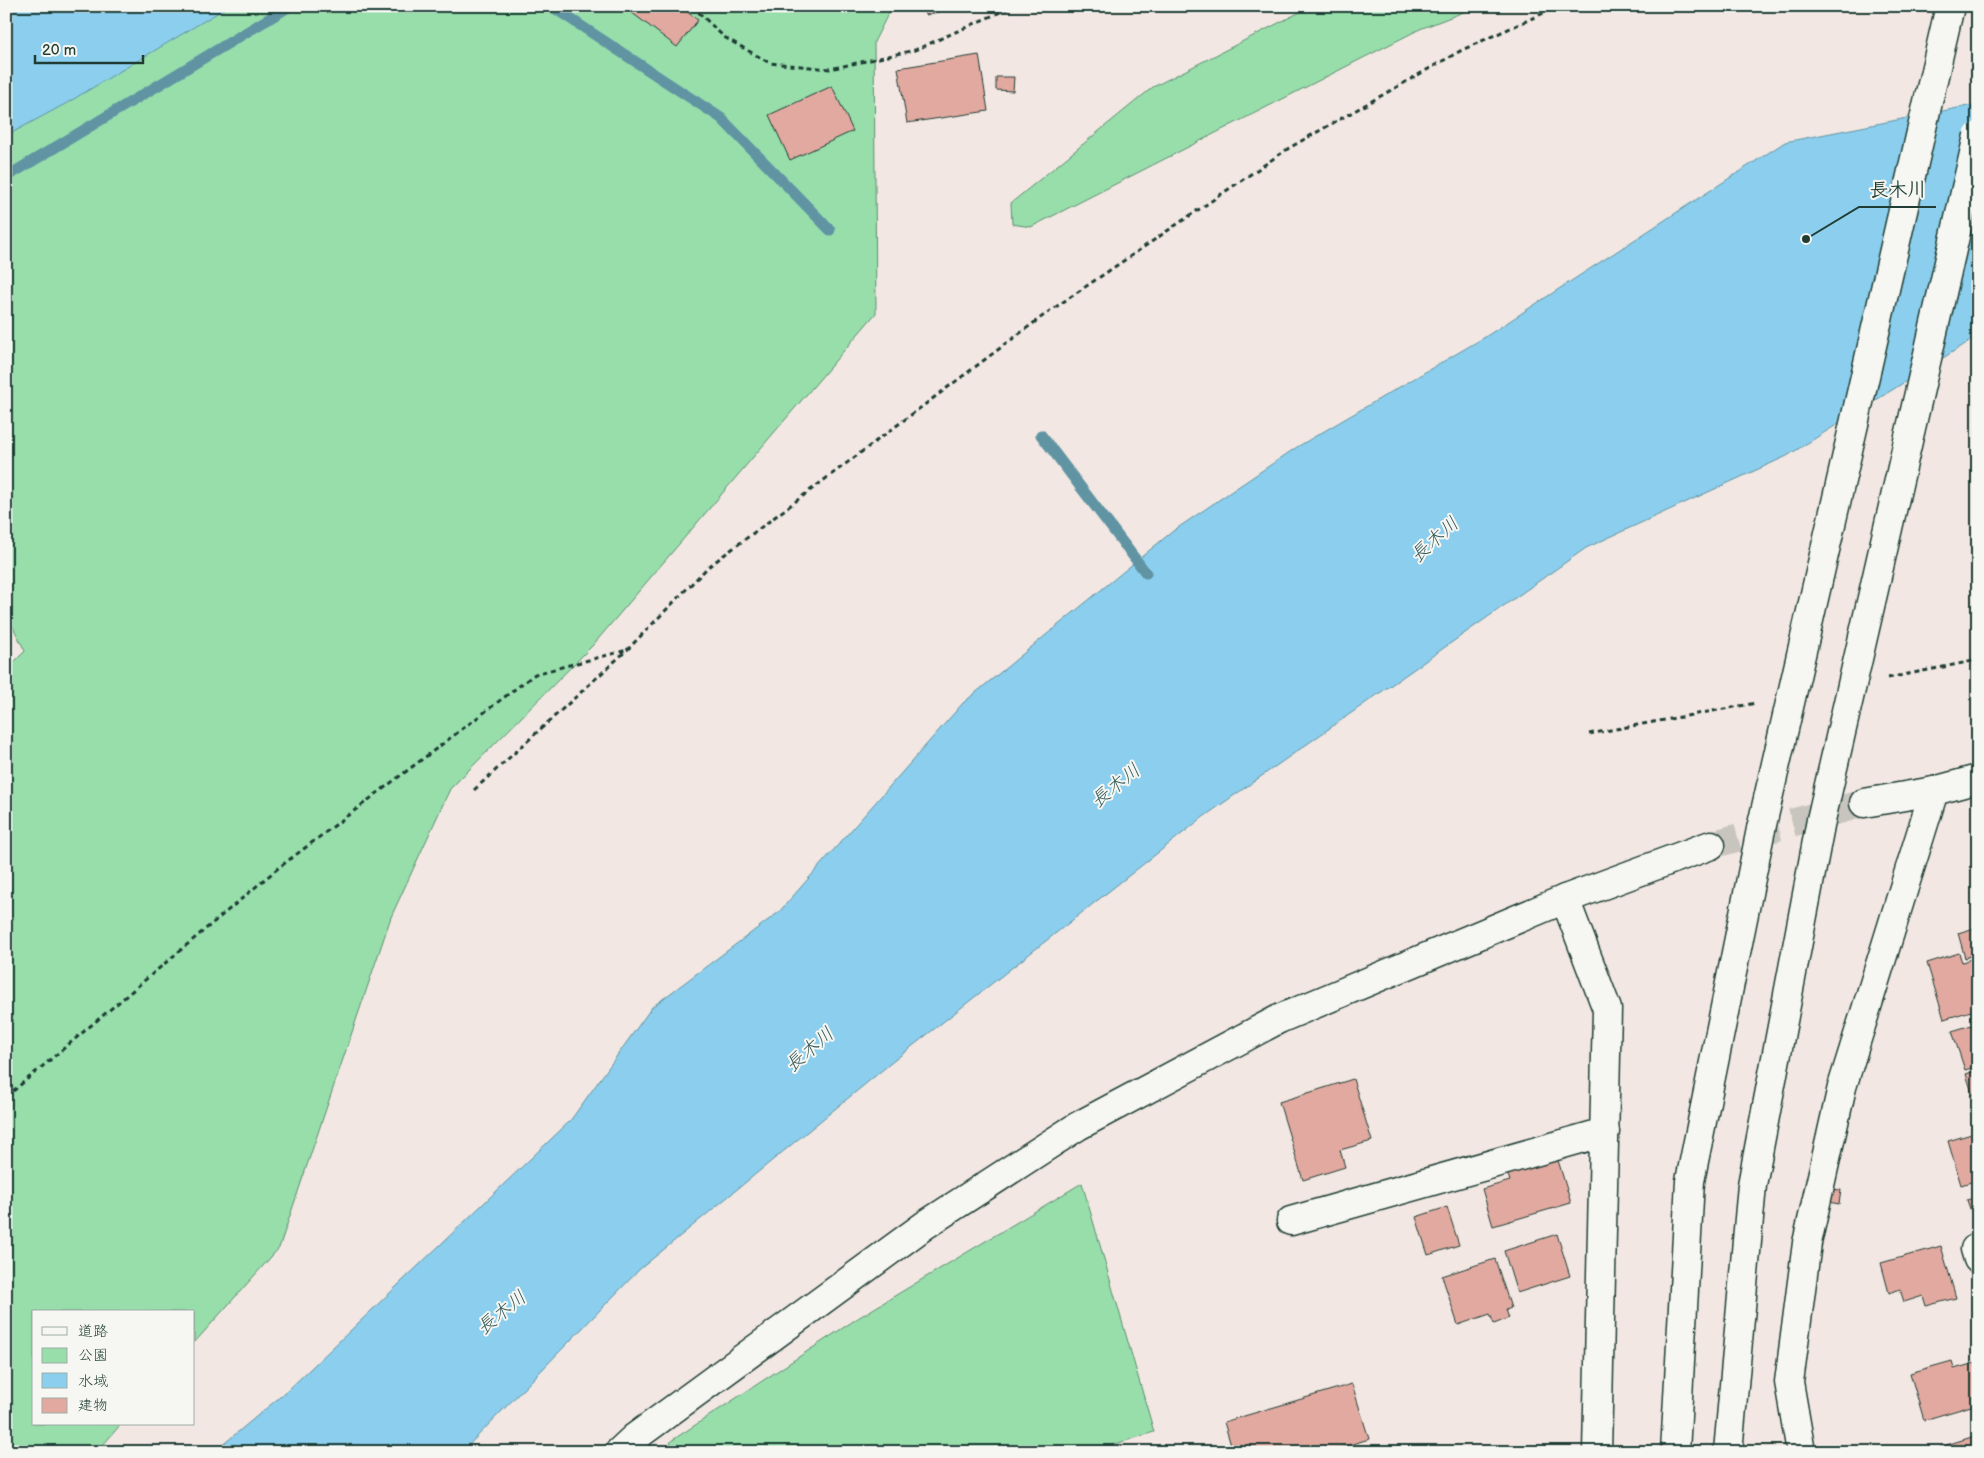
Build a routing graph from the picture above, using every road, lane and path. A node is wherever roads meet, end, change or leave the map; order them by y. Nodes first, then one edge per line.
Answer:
1 (692, 6) edge
2 (1014, 6) edge
3 (1559, 6) edge
4 (1950, 6) edge
5 (1978, 136) edge
6 (627, 650) junction
7 (1978, 779) edge
8 (474, 790) dead end
9 (1934, 791) junction
10 (1864, 803) tunnel mouth
11 (1711, 845) tunnel mouth
12 (1565, 899) junction
13 (6, 1097) edge
14 (1605, 1132) junction
15 (1291, 1220) dead end
16 (630, 1447) edge
17 (1597, 1452) edge
18 (1675, 1452) edge
19 (1728, 1452) edge
20 (1801, 1452) edge

1 - 2 path
3 - 6 path
4 - 18 street, bridge
5 - 19 street, bridge
6 - 8 path
6 - 13 path
7 - 9 street
9 - 10 street
9 - 20 street
11 - 12 street
12 - 14 street
12 - 16 street
14 - 15 street
14 - 17 street

